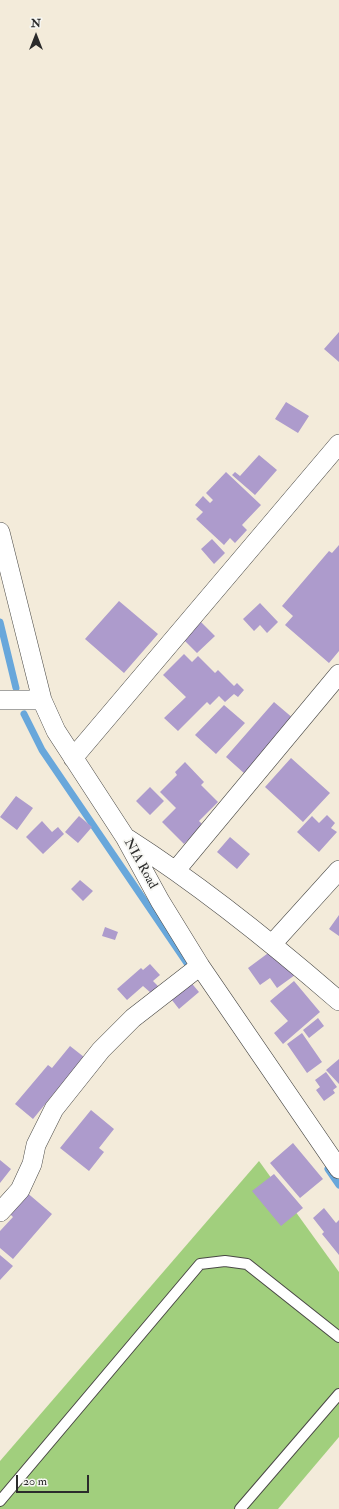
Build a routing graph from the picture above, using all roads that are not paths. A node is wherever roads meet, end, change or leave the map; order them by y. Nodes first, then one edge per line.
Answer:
1 (339, 444) edge
2 (0, 532) edge
3 (339, 674) edge
4 (0, 700) edge
5 (42, 700) junction
6 (73, 758) junction
7 (125, 837) junction
8 (176, 870) junction
9 (339, 870) edge
10 (273, 943) junction
11 (200, 966) junction
12 (339, 1000) edge
13 (339, 1169) edge
14 (0, 1212) edge
15 (339, 1337) edge
16 (339, 1394) edge
17 (0, 1501) edge
18 (240, 1509) edge

1 - 6 street
2 - 5 street, NIA Road
3 - 8 street
4 - 5 street
5 - 6 street, NIA Road
6 - 7 street, NIA Road
7 - 8 street
7 - 11 street, NIA Road
8 - 10 street
9 - 10 street
10 - 12 street
11 - 13 street, NIA Road
11 - 14 street
15 - 17 lane
16 - 18 lane

